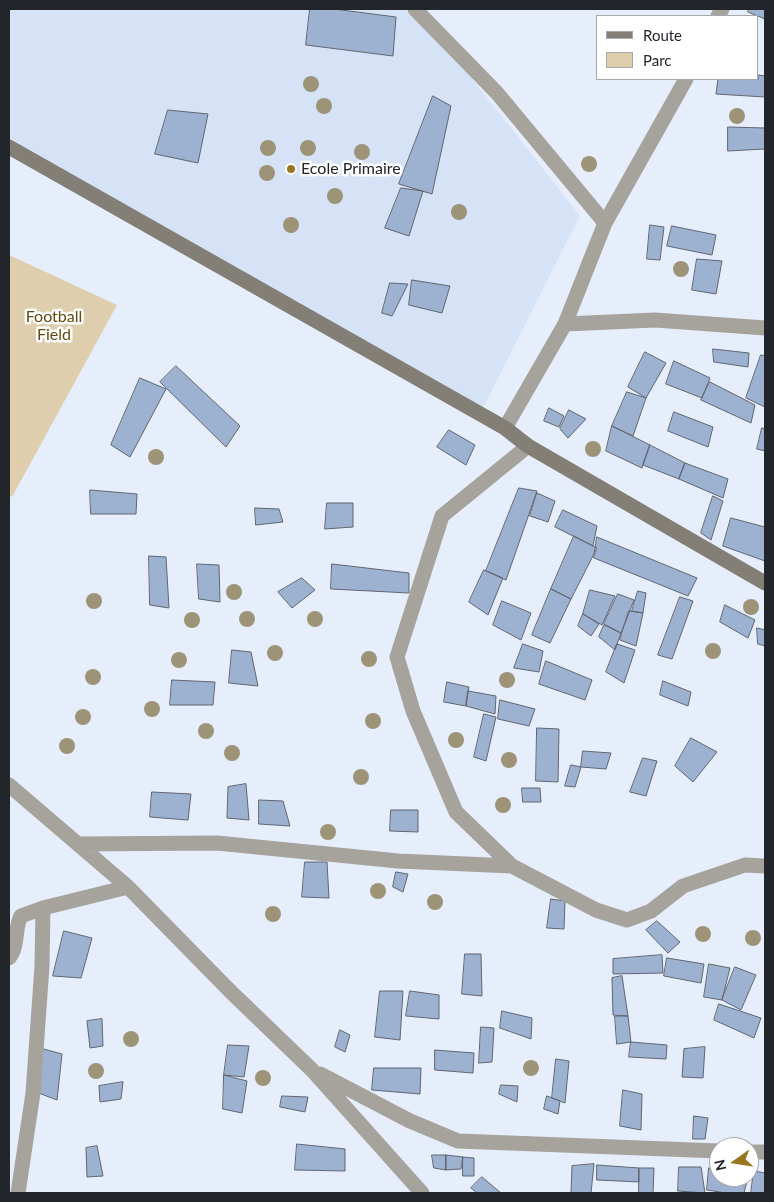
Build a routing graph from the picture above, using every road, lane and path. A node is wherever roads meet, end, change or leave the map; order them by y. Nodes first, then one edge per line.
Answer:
1 (415, 9) edge
2 (685, 80) edge
3 (9, 147) edge
4 (605, 223) junction
5 (565, 324) junction
6 (765, 328) edge
7 (505, 428) junction
8 (528, 446) junction
9 (765, 583) edge
10 (9, 784) edge
11 (78, 844) junction
12 (512, 866) junction
13 (765, 866) edge
14 (128, 887) junction
15 (43, 908) junction
16 (9, 958) edge
17 (312, 1070) junction
18 (709, 1151) edge
19 (18, 1193) edge
20 (422, 1193) edge

1 - 4 street
2 - 4 street
3 - 7 main road
4 - 5 street
5 - 6 street
5 - 7 street
7 - 8 main road
8 - 9 main road
8 - 12 street
10 - 11 street
11 - 12 street
11 - 14 street
12 - 13 street
14 - 15 street
14 - 17 street
15 - 16 street
15 - 19 street
17 - 18 street
17 - 20 street

